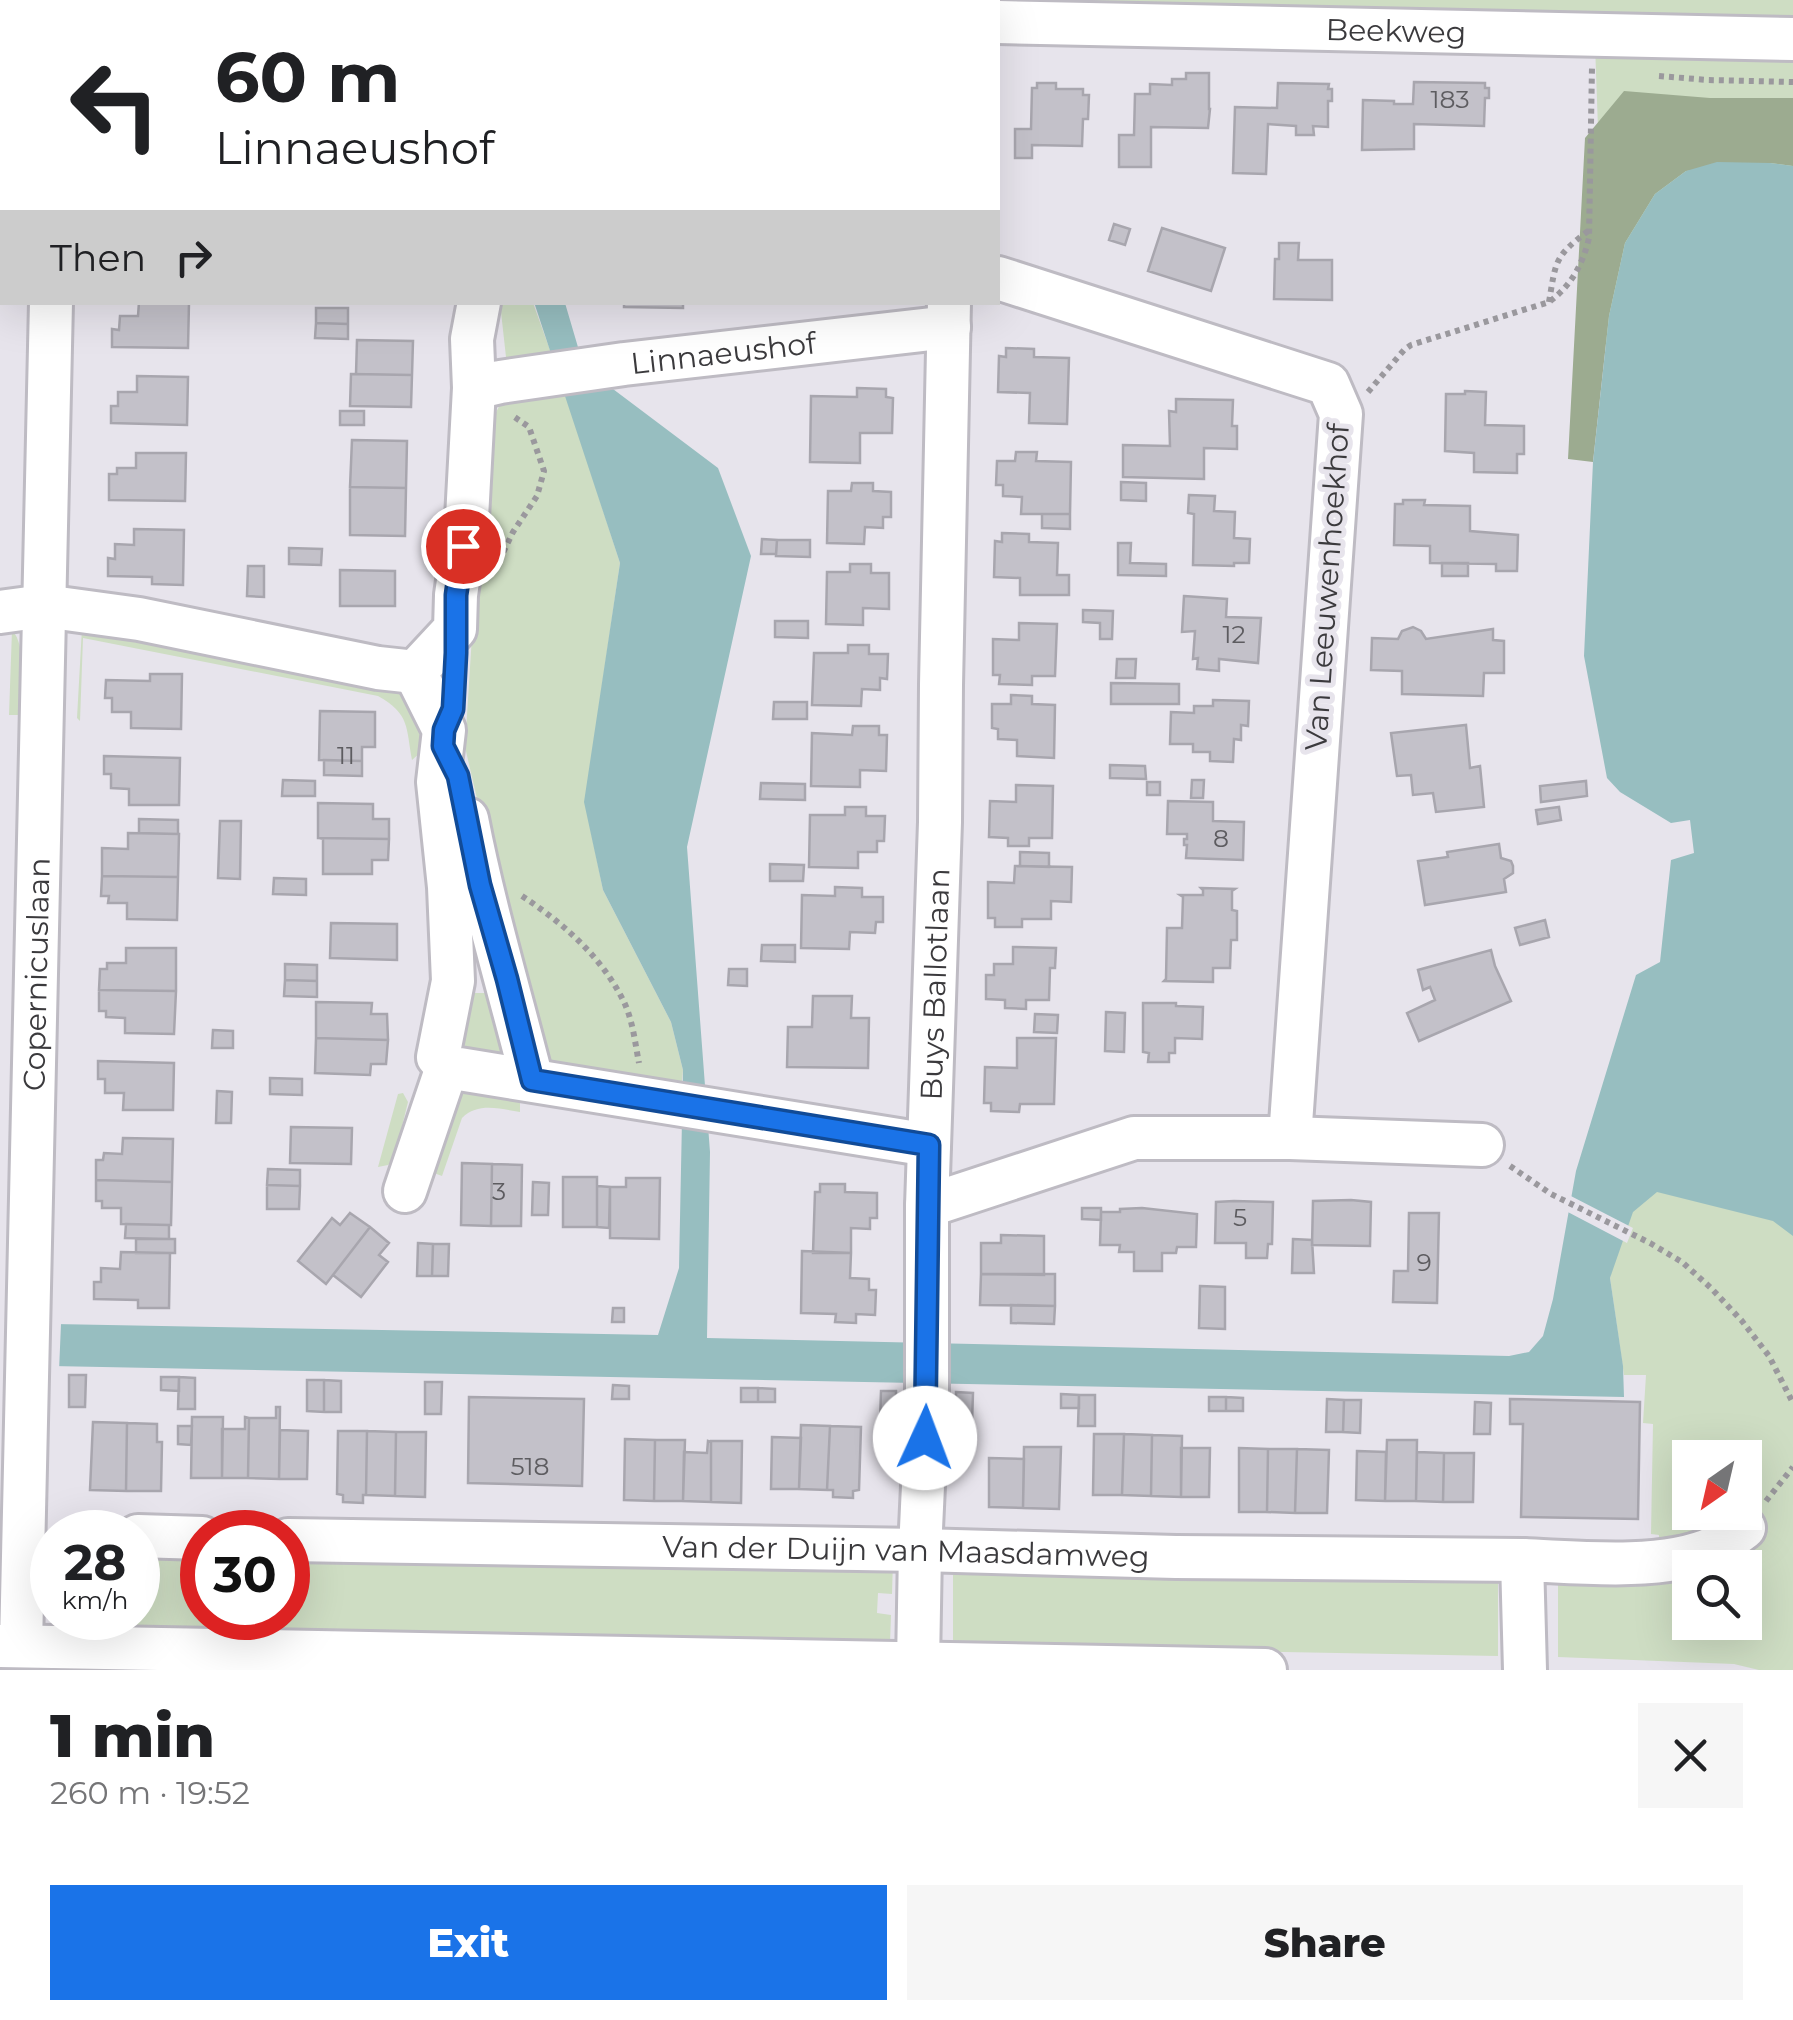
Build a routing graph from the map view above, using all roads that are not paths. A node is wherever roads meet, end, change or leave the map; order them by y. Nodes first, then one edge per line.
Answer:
1 (1000, 22) edge
2 (1793, 39) edge
3 (1000, 279) edge
4 (51, 305) edge
5 (480, 305) edge
6 (949, 315) edge
7 (502, 382) junction
8 (44, 606) junction
9 (0, 612) edge
10 (455, 612) junction
11 (415, 672) junction
12 (443, 738) junction
13 (464, 886) junction
14 (507, 979) junction
15 (453, 981) junction
16 (447, 1067) junction
17 (532, 1080) junction
18 (1290, 1138) junction
19 (929, 1145) junction
20 (1482, 1145) road end
21 (405, 1191) dead end
22 (927, 1206) junction
23 (1741, 1530) edge
24 (26, 1532) edge
25 (310, 1540) edge
26 (920, 1550) junction
27 (1522, 1560) junction
28 (11, 1646) edge
29 (918, 1664) junction
30 (1043, 1668) edge
31 (1265, 1670) edge
32 (1525, 1670) edge

1 - 2 street, Beekweg
3 - 18 street, Van Leeuwenhoekhof
4 - 8 street, Copernicuslaan
5 - 7 street
6 - 7 street, Linnaeushof
6 - 19 street, Buys Ballotlaan
7 - 10 street
8 - 9 street
8 - 11 street
8 - 24 street, Copernicuslaan
10 - 11 street
10 - 12 street
11 - 12 street
12 - 13 street
13 - 14 street
13 - 15 street
14 - 15 street
14 - 17 street
15 - 16 street
16 - 17 street
16 - 21 street
17 - 19 street
18 - 20 street
18 - 22 street
19 - 22 street, Buys Ballotlaan
22 - 26 street, Buys Ballotlaan
23 - 27 street, Van der Duijn van Maasdamweg
24 - 28 street, Copernicuslaan
25 - 26 street, Van der Duijn van Maasdamweg
26 - 27 street, Van der Duijn van Maasdamweg
26 - 29 street, Buys Ballotlaan
27 - 32 street
28 - 29 street
29 - 30 street
30 - 31 street

